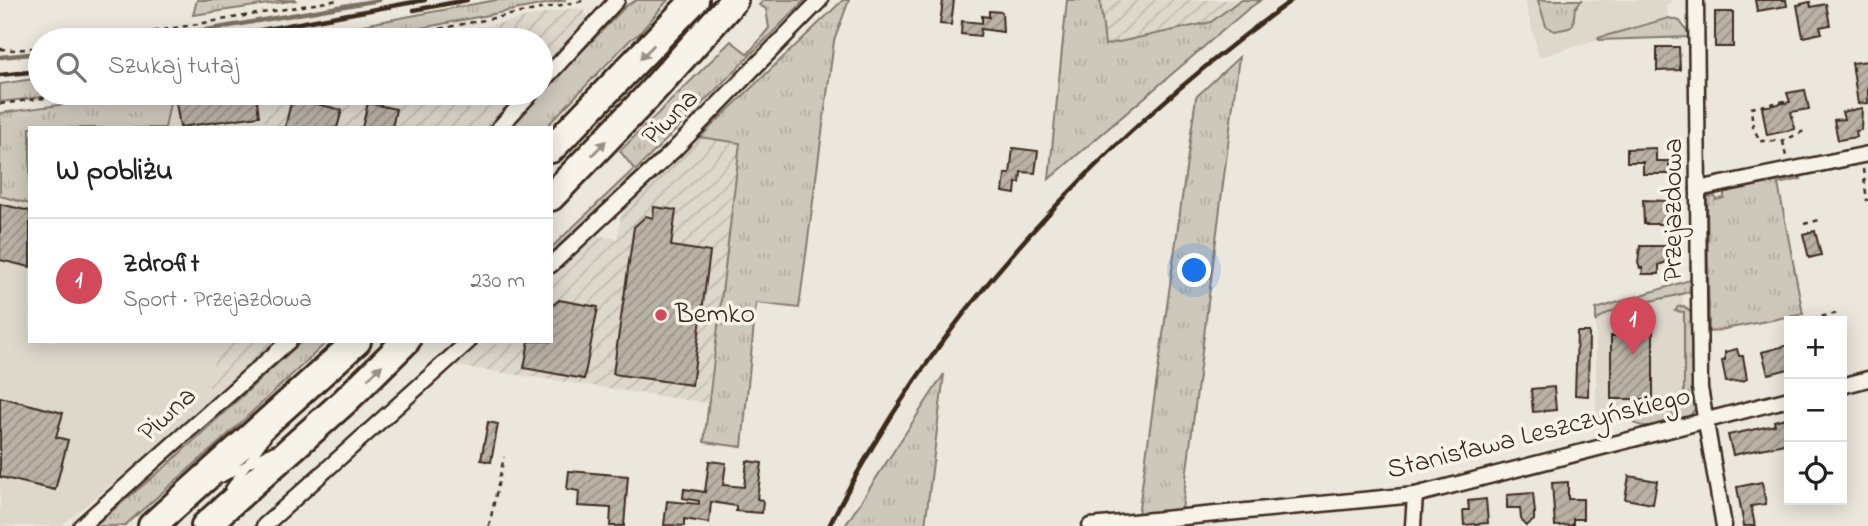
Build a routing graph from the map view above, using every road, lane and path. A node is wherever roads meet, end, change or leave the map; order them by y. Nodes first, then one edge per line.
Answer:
1 (338, 0) edge
2 (587, 0) edge
3 (617, 0) edge
4 (695, 0) edge
5 (734, 0) edge
6 (820, 0) edge
7 (1696, 0) edge
8 (174, 28) edge
9 (443, 28) edge
10 (28, 48) edge
11 (0, 49) edge
12 (553, 70) edge
13 (28, 100) edge
14 (1785, 101) dead end
15 (0, 104) edge
16 (520, 105) edge
17 (501, 126) edge
18 (1804, 131) dead end
19 (1783, 141) junction
20 (553, 147) edge
21 (1865, 160) edge
22 (1786, 161) dead end
23 (1698, 189) junction
24 (553, 195) edge
25 (1867, 201) edge
26 (1819, 220) dead end
27 (1804, 223) dead end
28 (553, 263) edge
29 (1838, 313) dead end
30 (1824, 316) edge
31 (287, 343) edge
32 (355, 343) edge
33 (404, 343) edge
34 (467, 343) edge
35 (1868, 379) edge
36 (1847, 385) edge
37 (294, 398) junction
38 (1784, 400) edge
39 (1705, 419) junction
40 (317, 426) junction
41 (504, 457) dead end
42 (247, 465) junction
43 (1415, 495) junction
44 (179, 502) junction
45 (80, 526) edge
46 (152, 526) edge
47 (204, 526) edge
48 (264, 526) edge
49 (489, 526) edge
50 (1090, 526) edge
51 (1413, 526) edge
52 (1724, 526) edge

1 - 8 path
2 - 9 path
3 - 12 street
4 -> 20 highway
24 -> 5 highway
6 - 28 street, Piwna
7 - 23 street, Przejazdowa
10 - 11 path
13 - 15 path
14 - 19 path
16 - 17 street
18 - 19 path
19 - 22 path
21 - 23 street
21 - 25 path
23 - 39 street, Przejazdowa
26 - 27 path
29 - 30 path
31 - 45 street, Piwna
32 - 37 highway
40 -> 33 highway
34 - 48 street
35 - 36 street
37 - 42 lane
37 - 44 highway
38 - 39 street, Stanisława Leszczyńskiego
39 - 43 street, Stanisława Leszczyńskiego
39 - 52 street, Przejazdowa
40 - 42 lane
40 - 47 highway
41 - 49 path
42 - 44 lane
42 - 47 lane
43 - 50 street, Stanisława Leszczyńskiego
43 - 51 street
44 - 46 highway

